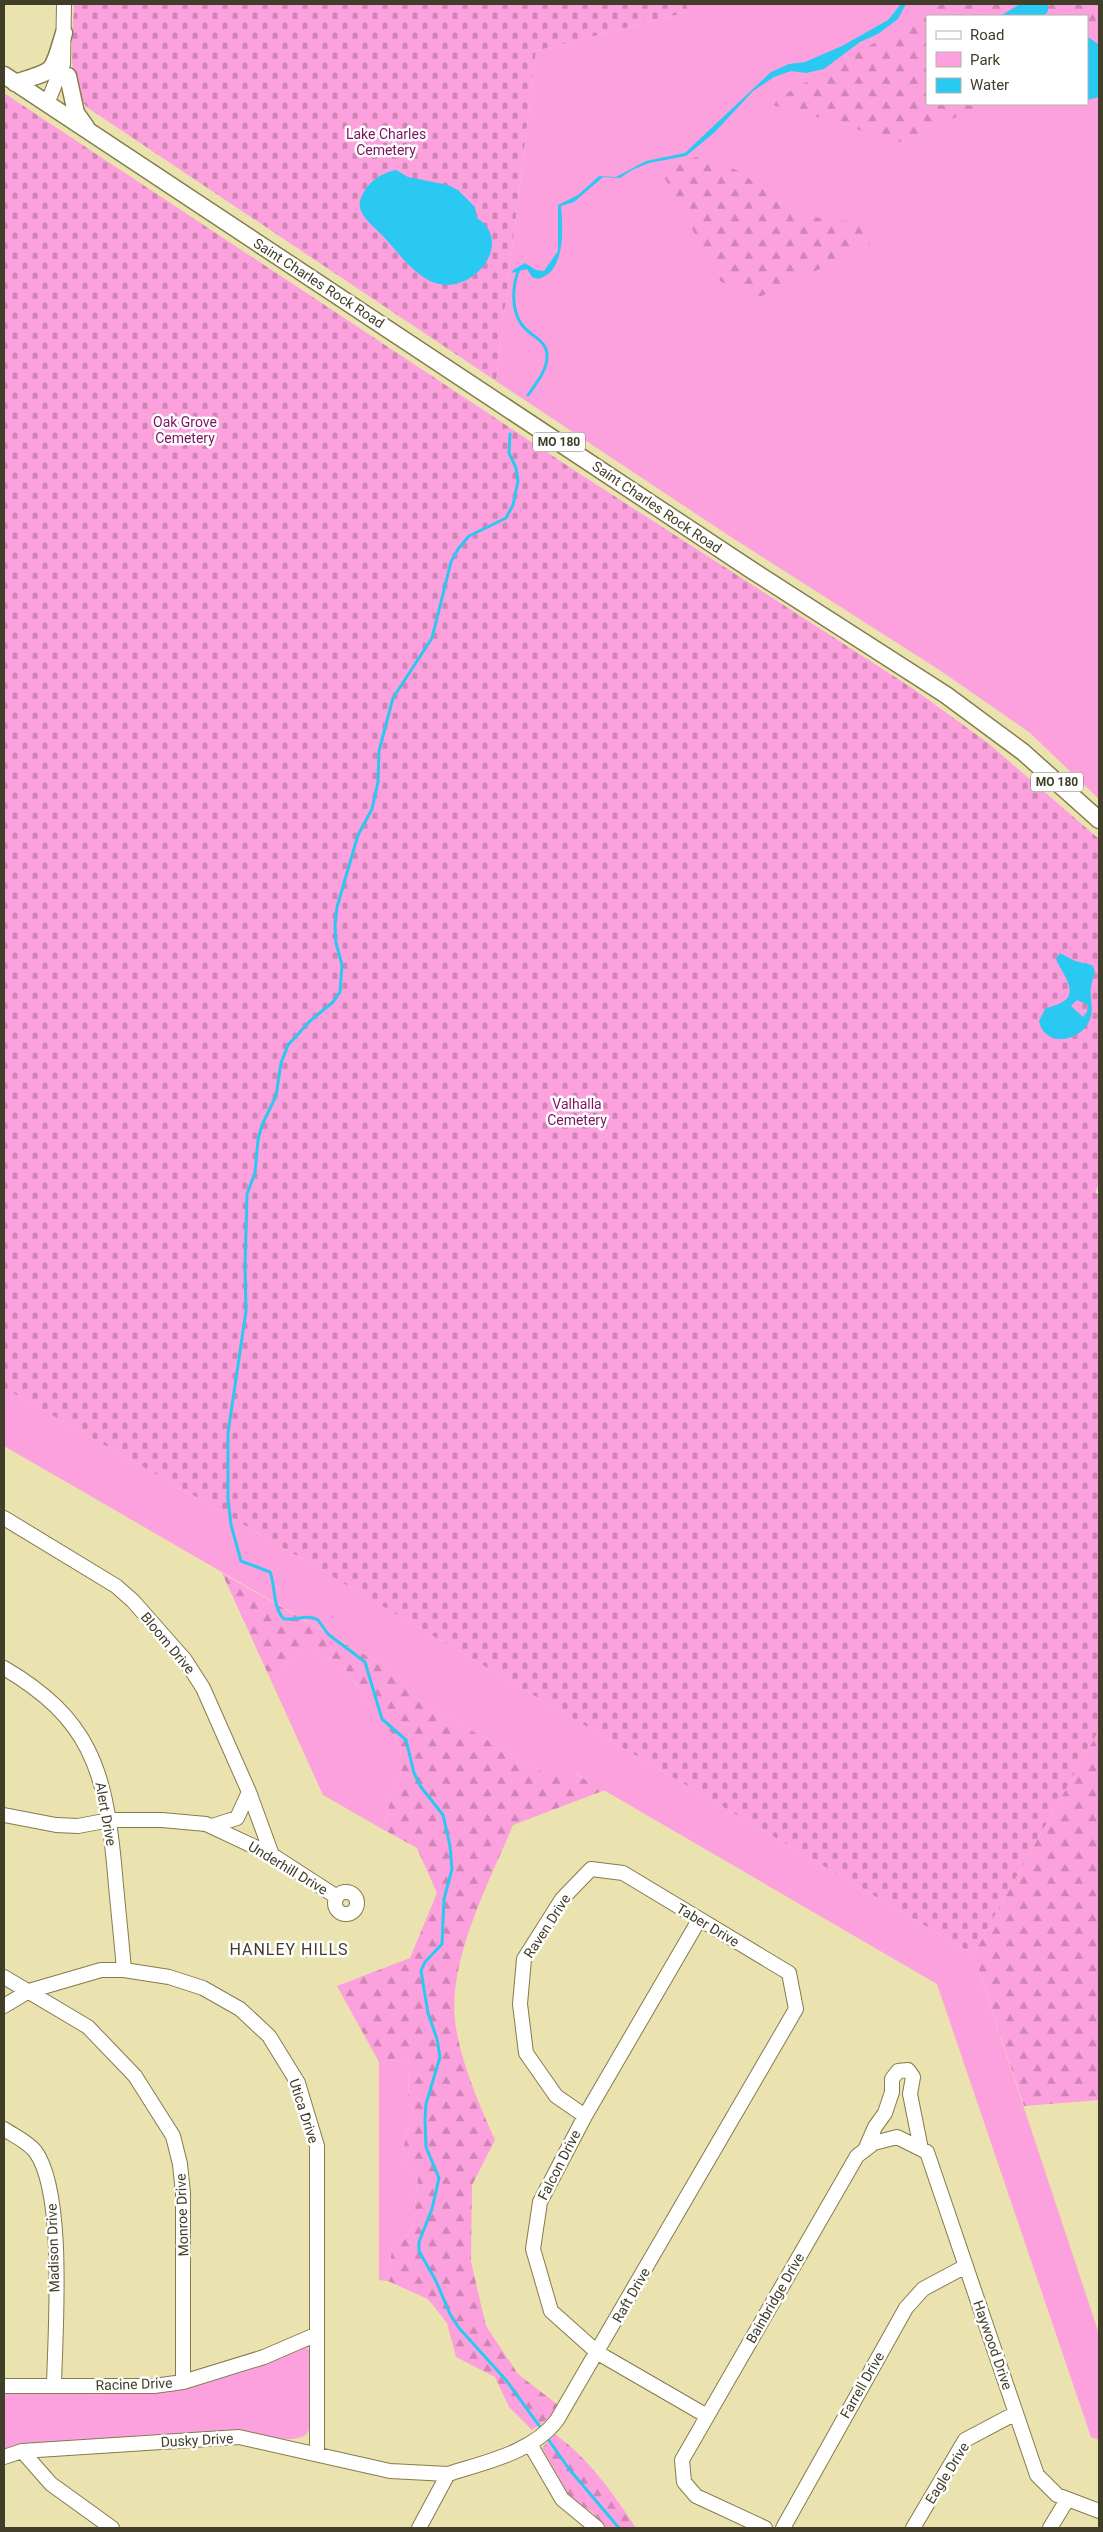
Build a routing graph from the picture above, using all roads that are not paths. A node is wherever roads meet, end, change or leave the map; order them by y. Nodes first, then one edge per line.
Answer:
1 (64, 4) edge
2 (64, 33) junction
3 (68, 76) junction
4 (10, 79) edge
5 (50, 106) junction
6 (90, 133) junction
7 (1077, 800) junction
8 (1099, 805) edge
9 (1099, 820) edge
10 (4, 1518) edge
11 (4, 1668) edge
12 (249, 1792) junction
13 (4, 1815) edge
14 (110, 1820) junction
15 (212, 1826) junction
16 (272, 1855) junction
17 (591, 1869) joint
18 (337, 1898) dead end
19 (699, 1920) junction
20 (124, 1970) junction
21 (4, 1977) edge
22 (30, 1991) junction
23 (4, 2006) edge
24 (796, 2009) joint
25 (585, 2116) junction
26 (4, 2129) edge
27 (921, 2149) junction
28 (864, 2151) junction
29 (966, 2266) junction
30 (315, 2335) junction
31 (598, 2352) junction
32 (183, 2382) junction
33 (4, 2386) edge
34 (54, 2386) junction
35 (1016, 2413) junction
36 (707, 2416) junction
37 (535, 2441) junction
38 (22, 2451) junction
39 (316, 2453) junction
40 (4, 2457) edge
41 (448, 2474) junction
42 (1068, 2500) junction
43 (1099, 2511) edge
44 (112, 2528) edge
45 (419, 2528) edge
46 (596, 2528) edge
47 (765, 2528) edge
48 (783, 2528) edge
49 (913, 2528) edge
50 (1050, 2528) edge

1 - 2 street
2 - 3 street
2 - 4 main road
2 - 5 street
3 - 5 street
3 - 6 main road
4 - 5 main road, Saint Charles Rock Road / MO 180
5 - 6 main road, Saint Charles Rock Road / MO 180
6 - 7 main road, Saint Charles Rock Road / MO 180
7 - 8 main road
7 - 9 main road, Saint Charles Rock Road / MO 180
10 - 12 street, Bloom Drive
11 - 14 street, Alert Drive
12 - 15 street, Underhill Drive
12 - 16 street, Bloom Drive
13 - 14 street, Underhill Drive
14 - 15 street, Underhill Drive
14 - 20 street, Alert Drive
15 - 16 street, Underhill Drive
16 - 18 street, Underhill Drive
17 - 19 street, Taber Drive
17 - 25 street, Raven Drive
19 - 24 street, Taber Drive
19 - 25 street, Falcon Drive
20 - 22 street, Utica Drive
20 - 30 street, Utica Drive
21 - 22 street, Monroe Drive
22 - 23 street, Utica Drive
22 - 32 street, Monroe Drive
24 - 31 street, Raft Drive
25 - 31 street, Falcon Drive
26 - 34 street, Madison Drive
27 - 28 street, Bainbridge Drive
27 - 28 street, Haywood Drive
27 - 29 street, Haywood Drive
28 - 36 street, Bainbridge Drive
29 - 35 street, Haywood Drive
29 - 48 street, Farrell Drive
30 - 32 street, Racine Drive
30 - 39 street, Utica Drive
31 - 36 street, Falcon Drive
31 - 37 street, Raft Drive
32 - 34 street, Racine Drive
33 - 34 street, Racine Drive
35 - 42 street, Haywood Drive
35 - 49 street, Eagle Drive
36 - 47 street, Bainbridge Drive
37 - 41 street, Raft Drive
37 - 46 street
38 - 39 street, Dusky Drive
38 - 40 street, Dusky Drive
38 - 44 street
39 - 41 street, Dusky Drive
41 - 45 street
42 - 43 street, Haywood Drive
42 - 50 street

